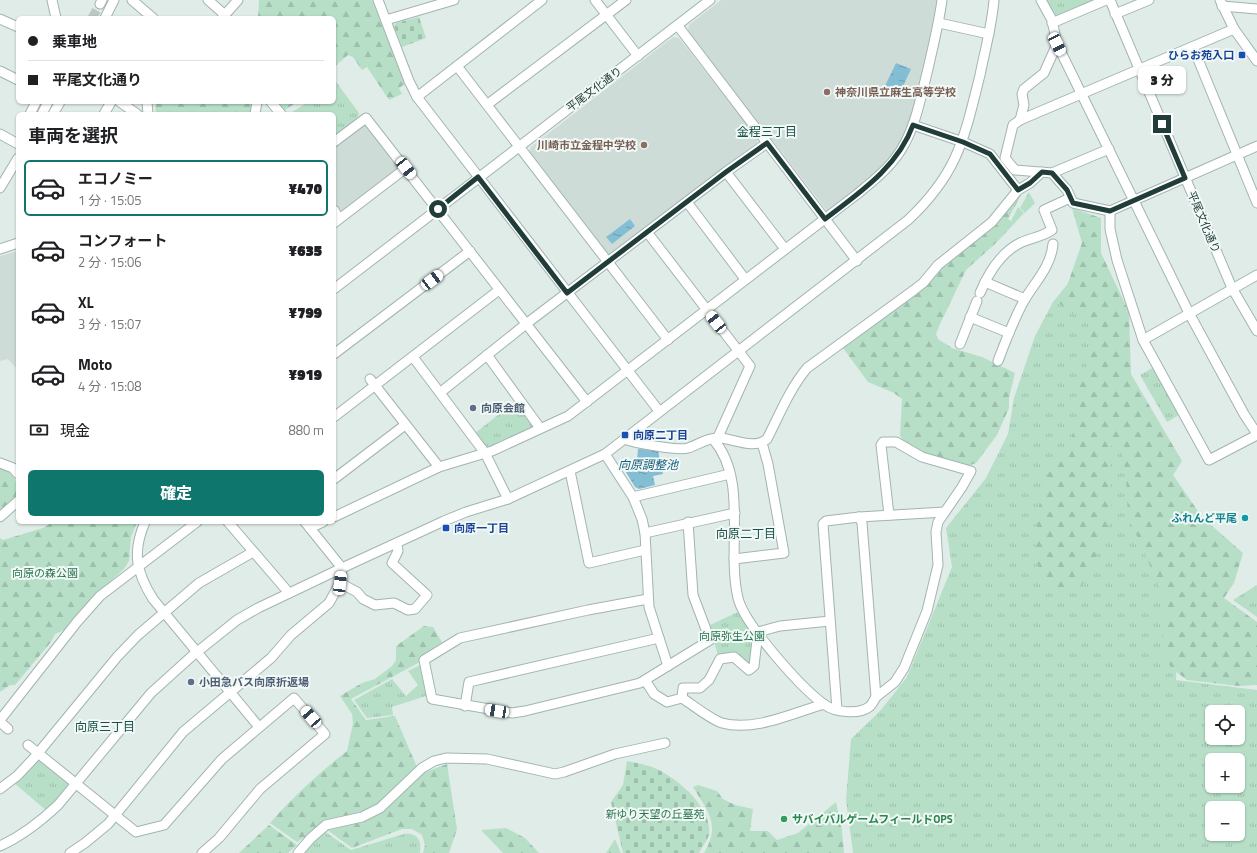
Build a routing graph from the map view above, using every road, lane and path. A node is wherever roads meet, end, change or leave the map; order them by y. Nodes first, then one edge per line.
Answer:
1 (52, 0) edge
2 (114, 0) edge
3 (132, 0) edge
4 (208, 0) edge
5 (238, 0) edge
6 (378, 0) edge
7 (454, 0) edge
8 (542, 0) edge
9 (595, 0) edge
10 (626, 0) edge
11 (710, 0) edge
12 (942, 0) edge
13 (994, 0) edge
14 (1040, 0) edge
15 (1106, 0) edge
16 (1110, 0) edge
17 (1149, 0) edge
18 (1221, 3) edge
19 (1257, 9) edge
20 (606, 14) junction
21 (1115, 14) junction
22 (56, 16) edge
23 (106, 16) edge
24 (151, 16) edge
25 (224, 16) edge
26 (0, 19) edge
27 (386, 20) junction
28 (939, 23) junction
29 (1052, 23) junction
30 (16, 26) edge
31 (678, 26) junction
32 (1234, 30) junction
33 (989, 34) junction
34 (1057, 44) junction
35 (1193, 47) junction
36 (638, 56) junction
37 (1257, 61) edge
38 (457, 66) junction
39 (0, 71) edge
40 (1140, 71) junction
41 (16, 79) edge
42 (1082, 94) junction
43 (417, 97) junction
44 (123, 104) edge
45 (273, 104) edge
46 (488, 104) junction
47 (134, 112) edge
48 (279, 112) edge
49 (1020, 120) junction
50 (913, 125) junction
51 (0, 134) edge
52 (336, 140) edge
53 (16, 142) edge
54 (963, 142) junction
55 (767, 143) junction
56 (520, 145) junction
57 (1257, 146) edge
58 (1109, 149) junction
59 (1237, 155) junction
60 (16, 161) edge
61 (406, 168) junction
62 (726, 172) junction
63 (1047, 172) junction
64 (478, 177) junction
65 (1185, 178) junction
66 (0, 187) edge
67 (1018, 190) junction
68 (1070, 198) junction
69 (1135, 201) junction
70 (687, 202) junction
71 (1257, 203) edge
72 (438, 209) junction
73 (1110, 211) junction
74 (825, 219) junction
75 (336, 221) edge
76 (647, 232) junction
77 (16, 244) edge
78 (1053, 244) dead end
79 (0, 249) edge
80 (785, 249) junction
81 (470, 251) junction
82 (857, 261) junction
83 (609, 262) junction
84 (1257, 275) edge
85 (745, 279) junction
86 (985, 282) junction
87 (336, 287) edge
88 (1232, 288) junction
89 (499, 290) junction
90 (567, 293) junction
91 (1025, 299) junction
92 (707, 310) junction
93 (1189, 313) junction
94 (970, 317) junction
95 (526, 324) junction
96 (1257, 331) edge
97 (1009, 333) junction
98 (338, 338) dead end
99 (668, 340) junction
100 (1143, 340) junction
101 (960, 344) dead end
102 (346, 348) junction
103 (739, 350) junction
104 (336, 353) edge
105 (487, 354) junction
106 (413, 357) junction
107 (998, 361) dead end
108 (628, 371) junction
109 (373, 382) junction
110 (441, 392) junction
111 (587, 402) junction
112 (659, 411) junction
113 (336, 415) edge
114 (406, 425) junction
115 (540, 428) junction
116 (1257, 434) edge
117 (716, 438) junction
118 (624, 439) junction
119 (762, 443) junction
120 (485, 453) junction
121 (605, 454) junction
122 (0, 463) edge
123 (439, 467) junction
124 (570, 471) junction
125 (16, 472) edge
126 (730, 474) junction
127 (336, 478) edge
128 (633, 497) junction
129 (508, 499) junction
130 (16, 503) edge
131 (945, 512) junction
132 (735, 513) junction
133 (889, 515) junction
134 (336, 516) edge
135 (0, 517) edge
136 (858, 517) junction
137 (688, 522) junction
138 (144, 524) edge
139 (194, 524) edge
140 (230, 524) edge
141 (307, 525) edge
142 (645, 533) junction
143 (397, 544) junction
144 (645, 550) junction
145 (253, 552) junction
146 (734, 559) junction
147 (138, 567) junction
148 (342, 568) junction
149 (340, 583) junction
150 (289, 593) junction
151 (648, 599) junction
152 (165, 613) junction
153 (830, 621) junction
154 (758, 632) junction
155 (659, 638) junction
156 (197, 652) junction
157 (668, 666) junction
158 (645, 680) junction
159 (230, 692) junction
160 (876, 697) junction
161 (682, 698) junction
162 (824, 704) junction
163 (465, 706) junction
164 (837, 710) junction
165 (0, 721) edge
166 (259, 727) junction
167 (8, 729) dead end
168 (665, 743) dead end
169 (28, 745) dead end
170 (38, 753) junction
171 (76, 785) junction
172 (0, 789) edge
173 (114, 815) junction
174 (0, 846) edge
175 (70, 853) edge
176 (202, 853) edge
177 (298, 853) edge

1 - 22 street
2 - 23 street
3 - 24 street
4 - 25 street
5 - 25 street
6 - 27 street
7 - 27 street
8 - 38 street
9 - 20 street
10 - 20 street
11 - 31 street, 平尾文化通り
12 - 28 street
13 - 33 street
14 - 29 street
15 - 29 street
16 - 21 street, 平尾文化通り
17 - 21 street
18 - 19 street
18 - 32 street
20 - 36 street
20 - 46 street
21 - 40 street, 平尾文化通り
26 - 30 street
27 - 43 street
28 - 33 street
28 - 50 street
29 - 34 street
31 - 36 street, 平尾文化通り
31 - 55 street
32 - 35 street
32 - 37 street
33 - 54 street
34 - 42 street
34 - 49 street
35 - 40 street
35 - 59 street
36 - 56 street, 平尾文化通り
38 - 43 street
38 - 46 street
39 - 41 street
40 - 42 street
40 - 65 street, 平尾文化通り
42 - 49 street
42 - 58 street
43 - 64 street
44 - 47 street
45 - 48 street
46 - 56 street
49 - 63 street
50 - 54 street
50 - 74 street
51 - 53 street
52 - 61 street
54 - 67 street
54 - 82 street
55 - 62 street
55 - 74 street
56 - 64 street, 平尾文化通り
56 - 83 street
57 - 59 street
58 - 63 street
58 - 69 street
59 - 65 street
59 - 71 street
60 - 66 street
61 - 72 street
61 - 75 street
62 - 70 street
62 - 80 street
63 - 67 street
63 - 68 street
64 - 72 street, 平尾文化通り
64 - 90 street
65 - 69 street
65 - 88 street, 平尾文化通り
67 - 119 street
68 - 73 street
68 - 86 street
69 - 73 street
69 - 93 street
70 - 76 street
70 - 85 street
72 - 81 street
72 - 87 street, 平尾文化通り
73 - 100 street
74 - 80 street
74 - 82 street
76 - 83 street
76 - 92 street
77 - 79 street
78 - 91 street
80 - 85 street
81 - 89 street
81 - 102 street
82 - 103 street
83 - 90 street
83 - 99 street
84 - 88 street
85 - 92 street
86 - 91 street
86 - 94 street
88 - 93 street
88 - 96 street, 平尾文化通り
89 - 95 street
89 - 106 street
90 - 95 street
90 - 108 street
91 - 97 street
92 - 99 street
92 - 103 street
93 - 100 street
93 - 116 street
94 - 97 street
94 - 101 street
95 - 105 street
95 - 111 street
97 - 107 street
98 - 102 street
99 - 108 street
100 - 116 street
102 - 104 street
103 - 112 street
103 - 117 street
105 - 110 street
105 - 115 street
106 - 109 street
106 - 110 street
108 - 111 street
108 - 112 street
109 - 113 street
109 - 114 street
110 - 120 street
111 - 115 street
112 - 118 street
114 - 123 street
114 - 127 street
115 - 120 street
117 - 118 street
117 - 119 street
117 - 126 street
118 - 121 street
119 - 146 street
120 - 123 street
120 - 129 street
121 - 124 street
121 - 128 street
122 - 125 street
123 - 134 street
124 - 129 street
124 - 144 street
126 - 128 street
126 - 132 street
128 - 142 street
129 - 143 street
130 - 135 street
131 - 133 street
131 - 133 street
131 - 160 street
132 - 137 street
132 - 146 street
133 - 136 street
136 - 153 street
136 - 160 street
137 - 142 street
137 - 157 street
138 - 147 street
139 - 147 street
140 - 145 street
141 - 148 street
142 - 144 street
143 - 148 street
143 - 149 street
144 - 151 street
145 - 150 street
145 - 152 street
146 - 154 street
147 - 152 street
147 - 165 street
148 - 149 street
148 - 150 street
149 - 159 street
150 - 156 street
151 - 155 street
151 - 163 street
152 - 156 street
152 - 170 street
153 - 154 street
153 - 164 street
154 - 161 street
154 - 162 street
155 - 157 street
155 - 163 street
156 - 159 street
156 - 171 street
157 - 158 street
158 - 161 street
158 - 163 street
159 - 166 street
159 - 173 street
160 - 164 street
161 - 162 street
162 - 164 street
165 - 167 street
166 - 173 street
166 - 176 street
168 - 177 street
169 - 170 street
170 - 171 street
170 - 172 street
171 - 173 street
171 - 174 street
173 - 175 street

